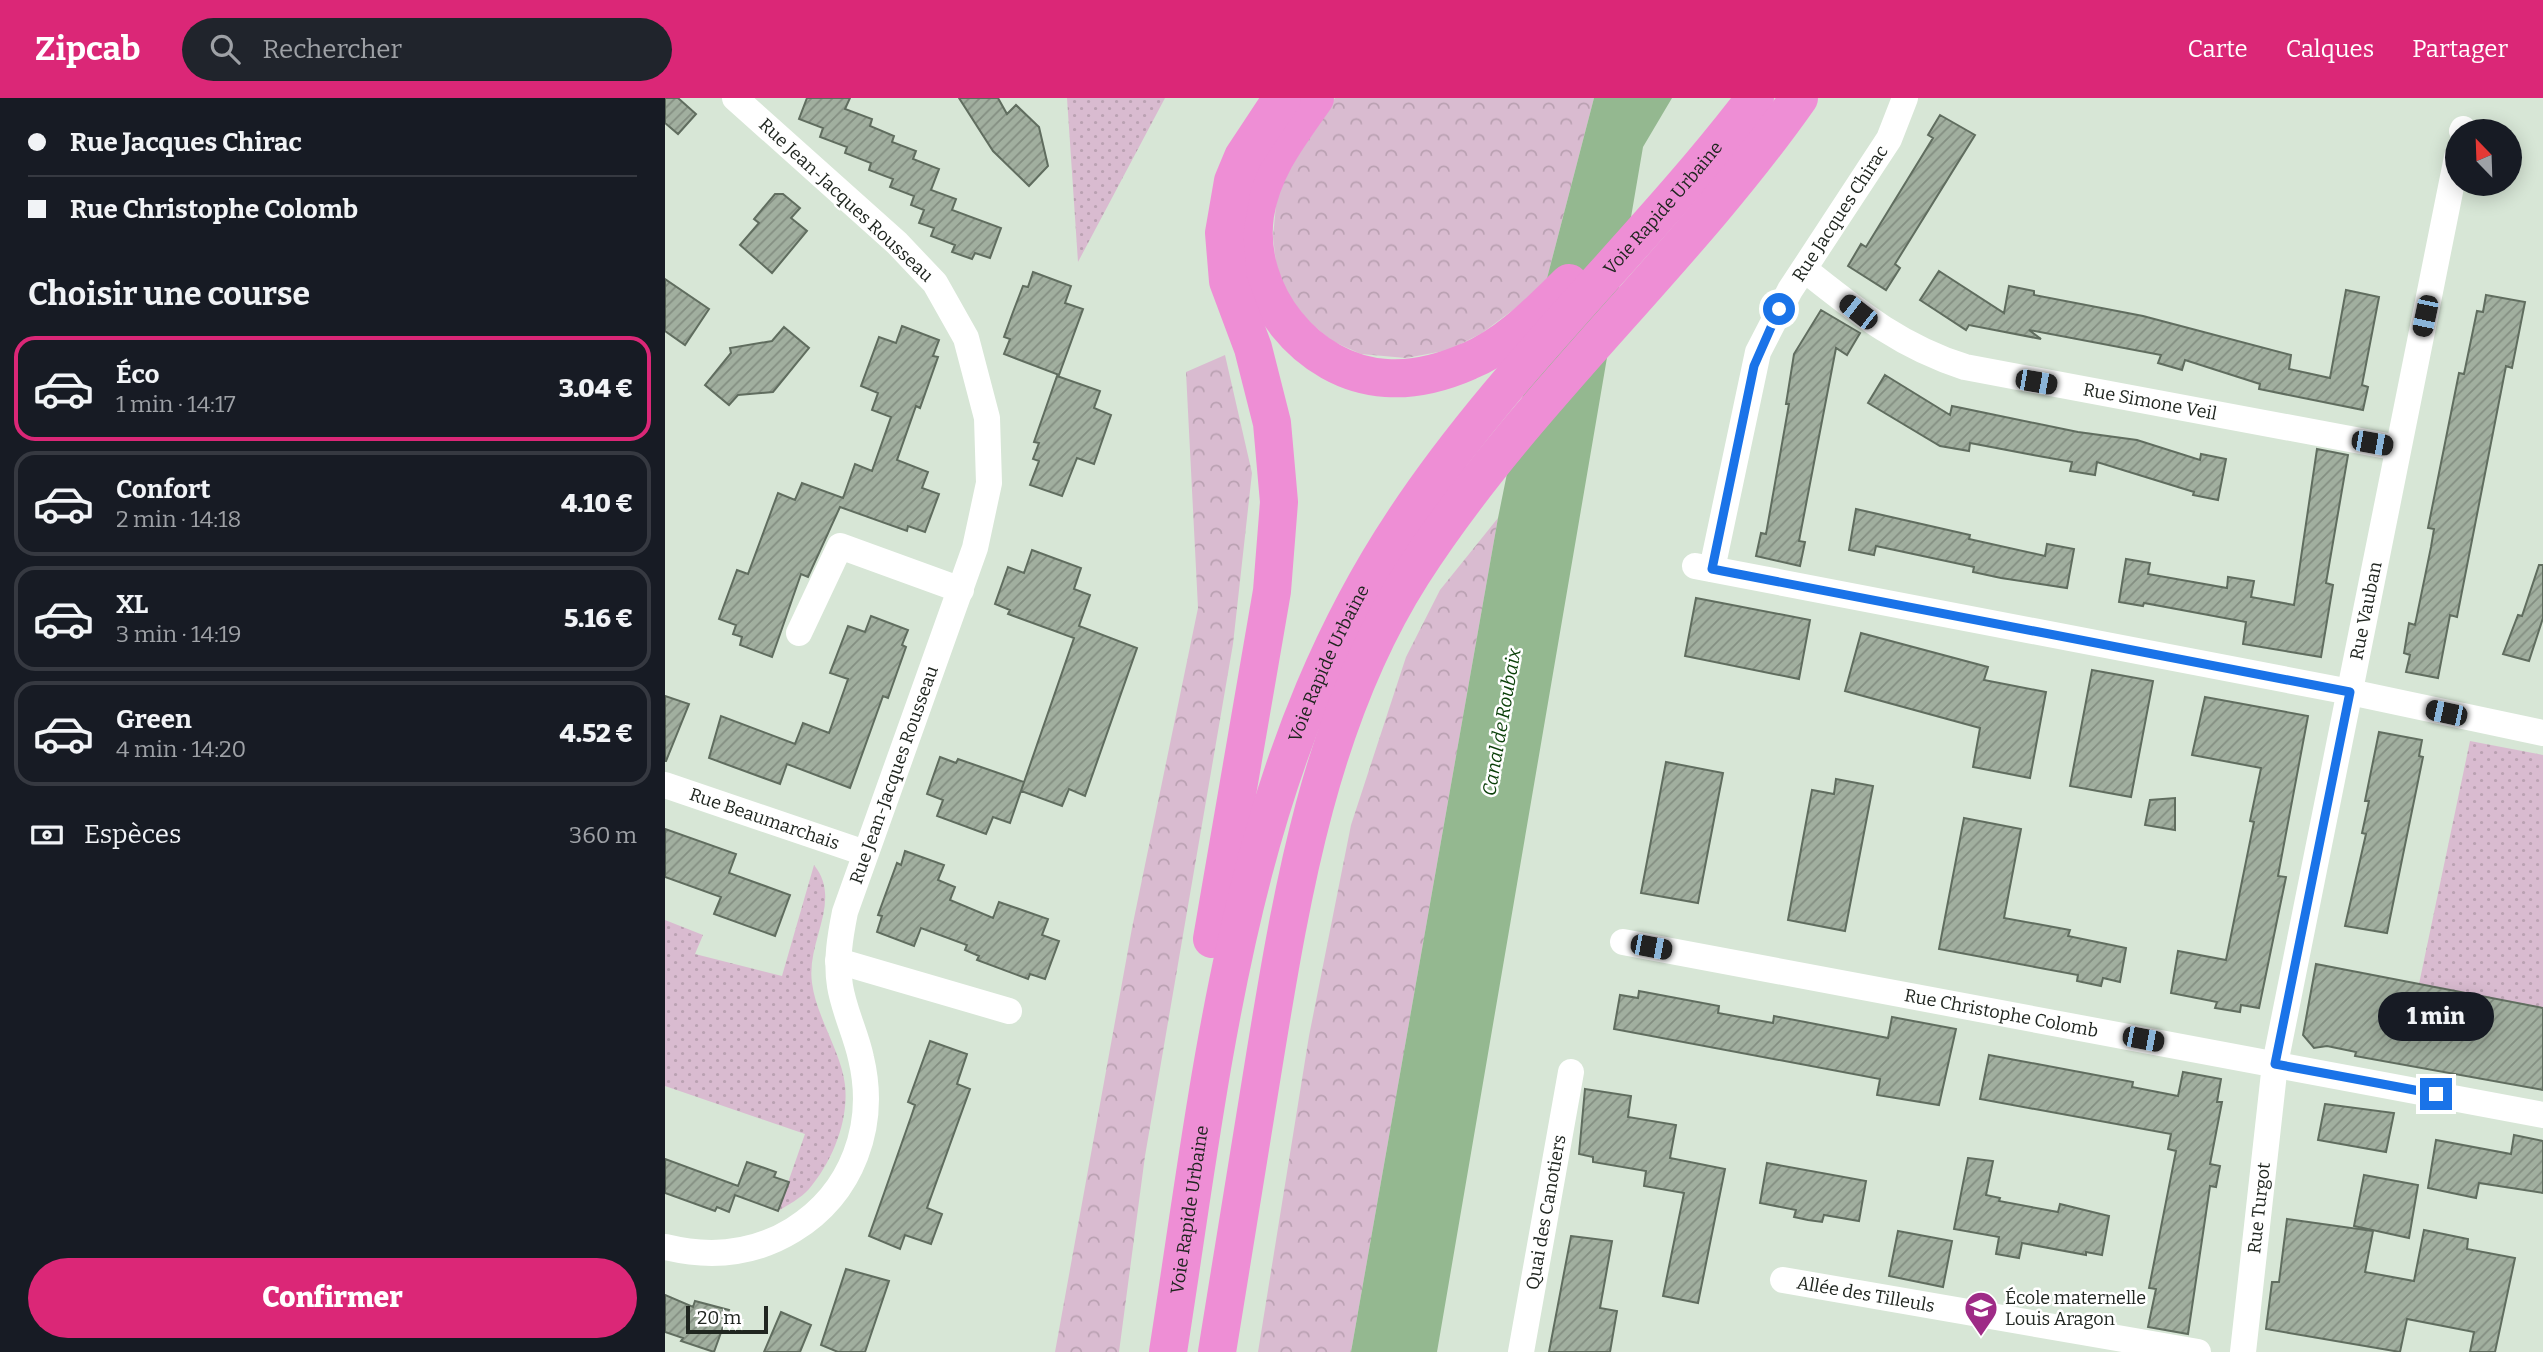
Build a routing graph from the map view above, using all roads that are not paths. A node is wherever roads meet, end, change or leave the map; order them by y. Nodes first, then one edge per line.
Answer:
1 (735, 98) edge
2 (1282, 98) edge
3 (1315, 98) edge
4 (1733, 98) edge
5 (1755, 98) edge
6 (1799, 98) edge
7 (1824, 98) edge
8 (1905, 98) edge
9 (1756, 174) junction
10 (2449, 196) edge
11 (1804, 269) junction
12 (2399, 448) junction
13 (961, 590) junction
14 (799, 633) dead end
15 (2350, 692) junction
16 (2543, 733) edge
17 (665, 785) edge
18 (865, 853) junction
19 (1623, 942) dead end
20 (838, 961) junction
21 (1009, 1011) dead end
22 (2275, 1064) junction
23 (1571, 1072) dead end
24 (2543, 1115) edge
25 (665, 1247) edge
26 (1783, 1280) dead end
27 (2247, 1351) edge
28 (1149, 1352) edge
29 (1168, 1352) edge
30 (1217, 1352) edge
31 (1521, 1352) edge
32 (2198, 1352) edge

1 - 13 street, Rue Jean-Jacques Rousseau
2 - 28 highway
3 - 4 highway
5 - 29 highway, Voie Rapide Urbaine
6 - 9 highway
7 - 9 highway
8 - 11 street, Rue Jacques Chirac
9 - 30 highway, Voie Rapide Urbaine
10 - 12 street, Rue Vauban
11 - 12 street, Rue Simone Veil
11 - 15 street, Rue Jacques Chirac
12 - 15 street, Rue Vauban
13 - 14 street
13 - 18 street, Rue Jean-Jacques Rousseau
15 - 16 street
15 - 22 street, Rue Vauban
17 - 18 street, Rue Beaumarchais
18 - 20 street, Rue Jean-Jacques Rousseau
19 - 22 street, Rue Christophe Colomb
20 - 21 street
20 - 25 street, Rue Jean-Jacques Rousseau
22 - 24 street, Rue Christophe Colomb
22 - 27 street, Rue Turgot
23 - 31 street, Quai des Canotiers
26 - 32 street, Allée des Tilleuls

